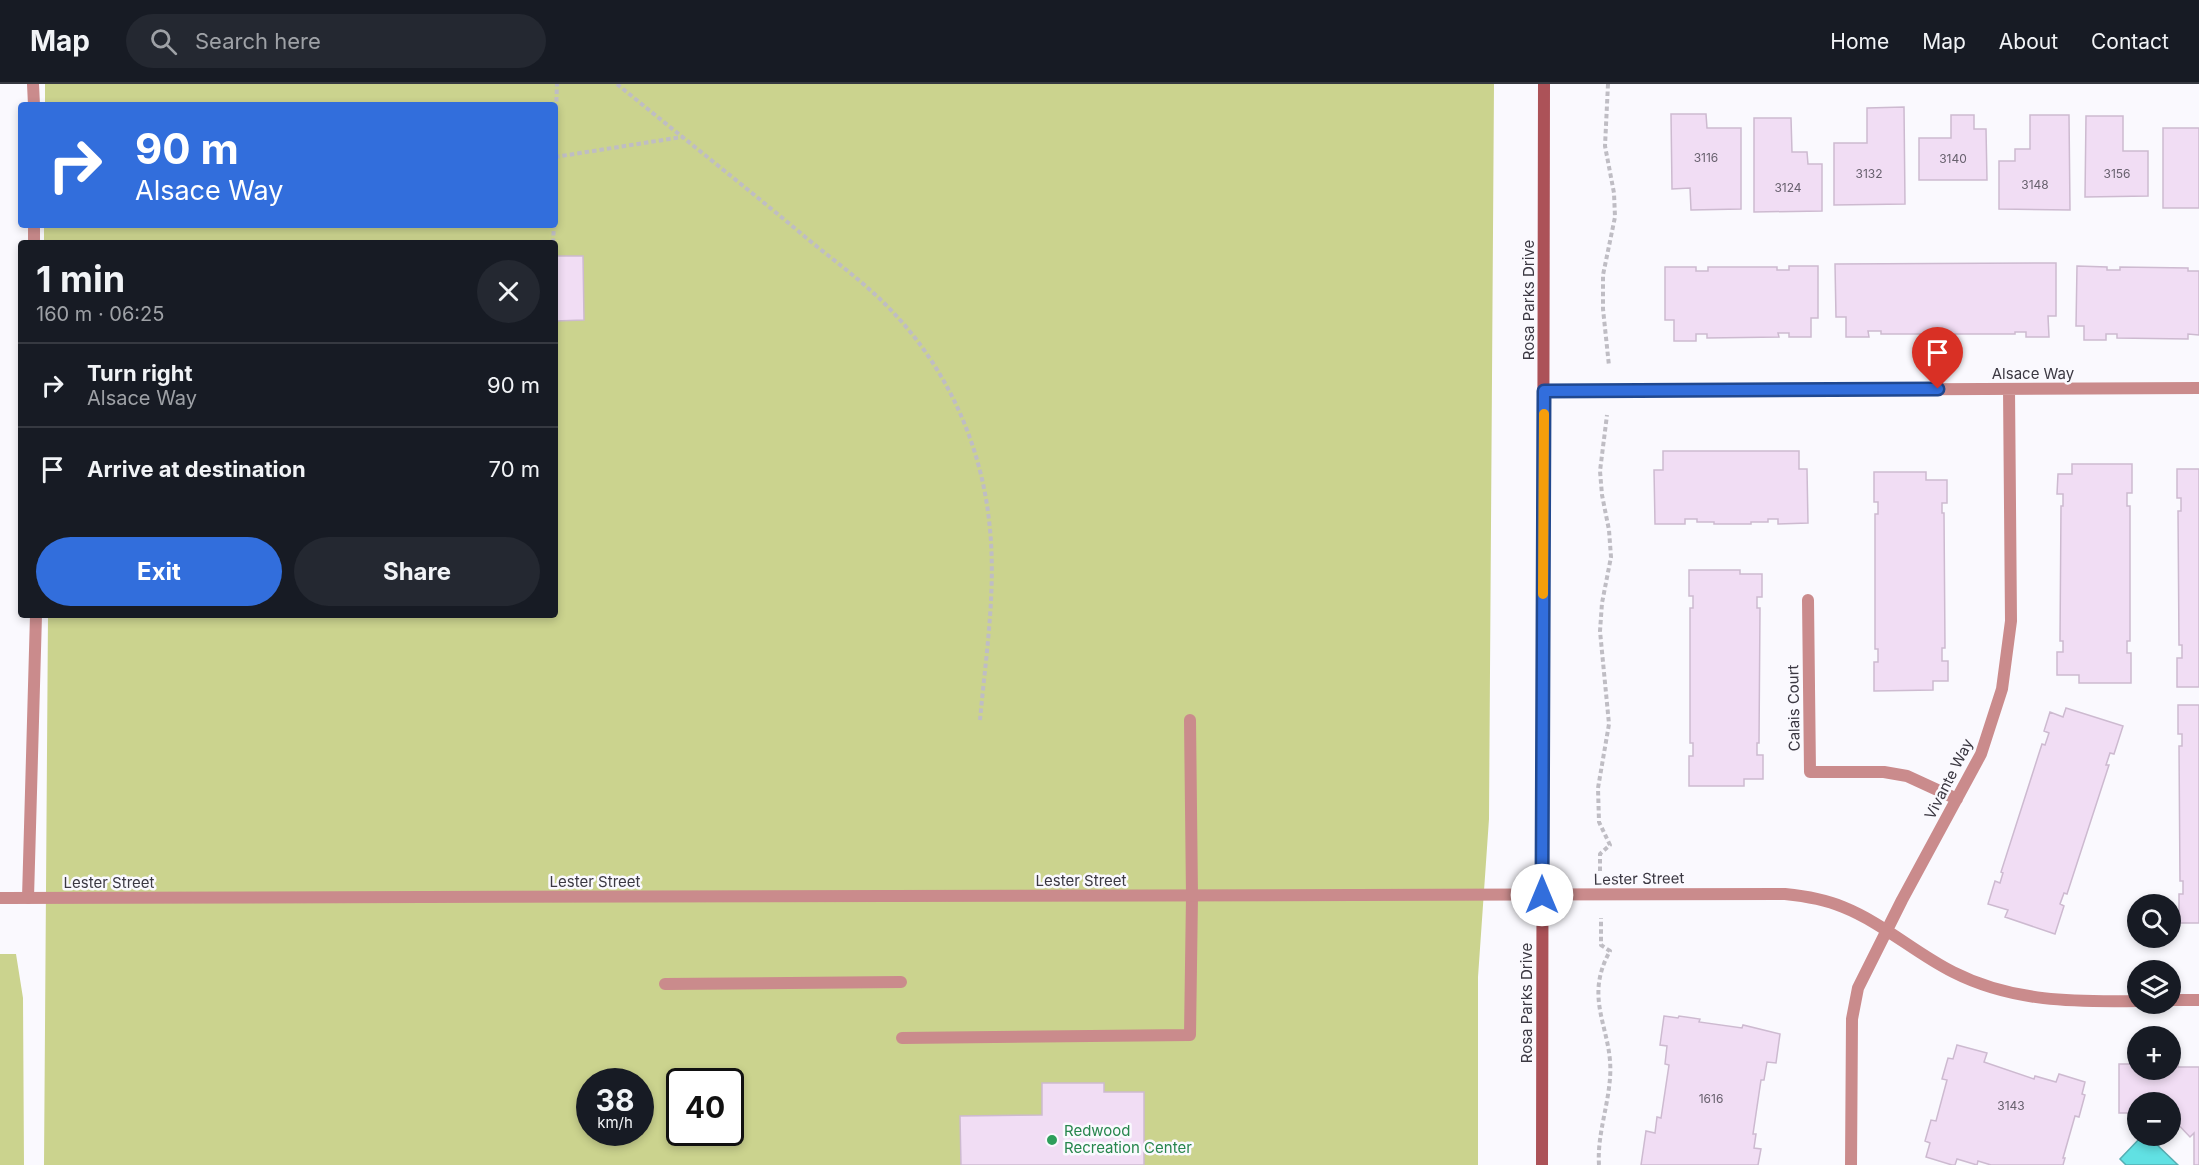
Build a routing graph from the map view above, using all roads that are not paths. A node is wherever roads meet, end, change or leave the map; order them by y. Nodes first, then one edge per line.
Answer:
1 (33, 84) edge
2 (1544, 84) edge
3 (34, 102) edge
4 (2199, 388) edge
5 (2009, 389) junction
6 (1544, 391) junction
7 (1808, 600) dead end
8 (36, 618) edge
9 (1190, 720) dead end
10 (1957, 799) junction
11 (1542, 895) junction
12 (1192, 896) junction
13 (0, 898) edge
14 (28, 898) junction
15 (1888, 931) junction
16 (901, 982) dead end
17 (665, 984) dead end
18 (2181, 1000) edge
19 (2199, 1000) edge
20 (2127, 1001) edge
21 (902, 1038) dead end
22 (1542, 1165) edge
23 (1851, 1165) edge

1 - 3 street
2 - 6 street, Rosa Parks Drive
4 - 5 street, Alsace Way
5 - 6 street, Alsace Way
5 - 10 street, Vivante Way
6 - 11 street, Rosa Parks Drive
7 - 10 street, Calais Court
8 - 14 street
9 - 12 street
10 - 15 street, Vivante Way
11 - 12 street, Lester Street
11 - 15 street, Lester Street
11 - 22 street, Rosa Parks Drive
12 - 14 street, Lester Street
12 - 21 street
13 - 14 street, Lester Street
15 - 20 street, Lester Street
15 - 23 street, Vivante Way
16 - 17 street
18 - 19 street

